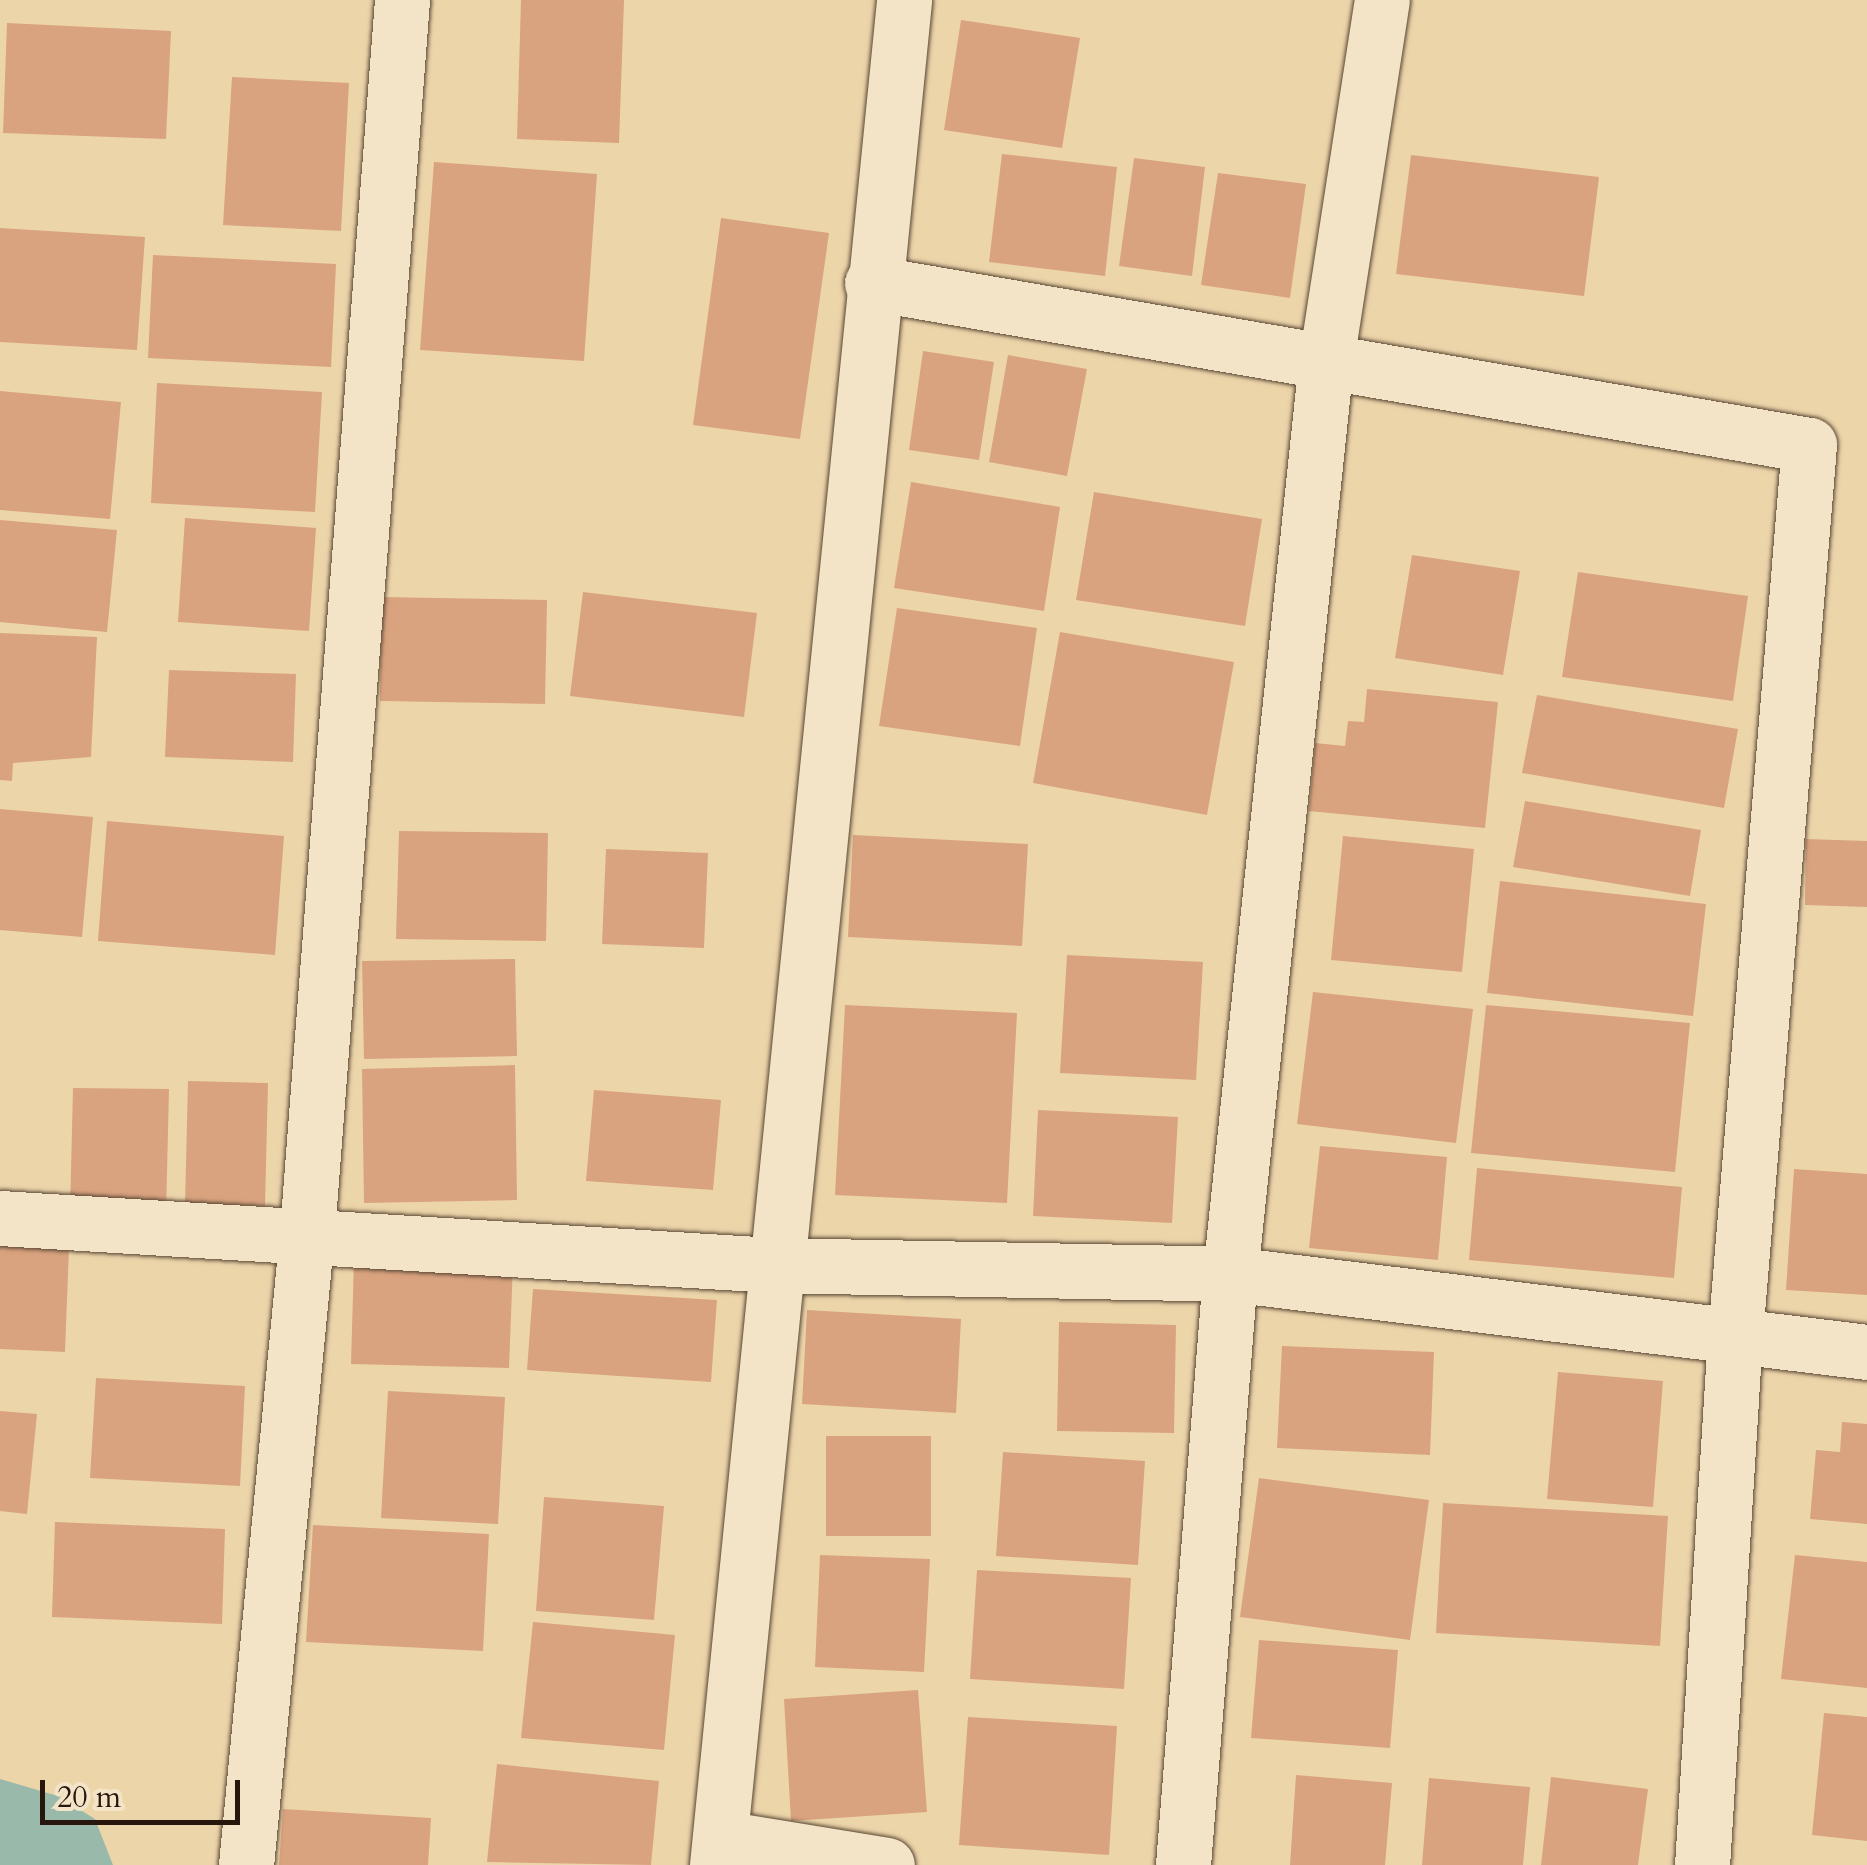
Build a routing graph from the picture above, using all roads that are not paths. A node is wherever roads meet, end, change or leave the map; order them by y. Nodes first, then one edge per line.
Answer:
1 (402, 0) edge
2 (904, 0) edge
3 (1382, 0) edge
4 (872, 284) junction
5 (1326, 361) junction
6 (0, 1218) edge
7 (306, 1232) junction
8 (772, 1265) junction
9 (1230, 1274) junction
10 (1735, 1335) junction
11 (1867, 1352) edge
12 (719, 1852) edge
13 (246, 1865) edge
14 (887, 1865) edge
15 (1183, 1865) edge
16 (1702, 1865) edge

1 - 7 street
2 - 4 street
3 - 5 street
4 - 5 street
4 - 8 street
5 - 9 street
5 - 10 street
6 - 7 street
7 - 8 street
7 - 13 street
8 - 9 street
8 - 12 street
9 - 10 street
9 - 15 street
10 - 11 street
10 - 16 street
12 - 14 street

